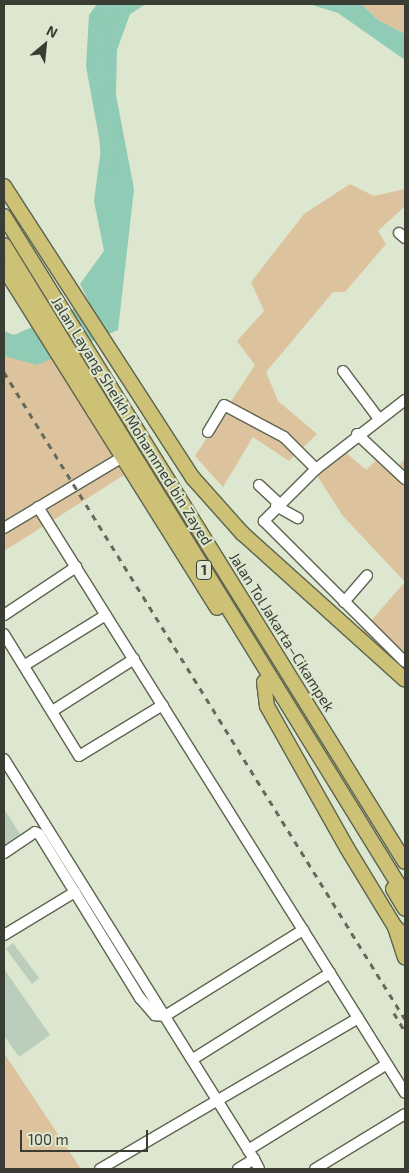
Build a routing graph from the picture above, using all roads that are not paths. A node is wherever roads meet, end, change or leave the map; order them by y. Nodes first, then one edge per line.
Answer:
1 (4, 186) edge
2 (4, 216) edge
3 (4, 230) edge
4 (4, 245) edge
5 (4, 268) edge
6 (343, 371) dead end
7 (405, 400) edge
8 (379, 419) junction
9 (208, 432) dead end
10 (357, 434) junction
11 (121, 458) junction
12 (316, 469) junction
13 (405, 479) edge
14 (259, 484) dead end
15 (277, 504) junction
16 (38, 507) junction
17 (298, 518) dead end
18 (4, 528) edge
19 (76, 567) junction
20 (367, 576) dead end
21 (344, 602) junction
22 (4, 615) edge
23 (106, 616) junction
24 (4, 634) edge
25 (134, 659) junction
26 (405, 662) edge
27 (25, 665) junction
28 (405, 680) edge
29 (264, 682) junction
30 (163, 705) junction
31 (54, 710) junction
32 (4, 759) edge
33 (4, 853) edge
34 (405, 862) edge
35 (405, 871) edge
36 (75, 892) junction
37 (405, 895) edge
38 (405, 909) edge
39 (303, 930) junction
40 (400, 931) edge
41 (4, 935) edge
42 (405, 957) edge
43 (330, 973) junction
44 (166, 1016) junction
45 (358, 1018) junction
46 (193, 1059) junction
47 (387, 1064) junction
48 (405, 1093) edge
49 (219, 1100) junction
50 (405, 1114) edge
51 (251, 1154) junction
52 (100, 1169) edge
53 (238, 1169) edge
54 (259, 1169) edge
55 (315, 1169) edge

1 - 28 highway
2 - 34 highway, Jalan Tol Jakarta–Cikampek / 1
3 - 35 highway, Jalan Layang Sheikh Mohammed bin Zayed / 1
4 - 37 highway, Jalan Layang Sheikh Mohammed bin Zayed / 1
5 - 11 highway, 1
6 - 8 street
7 - 8 street
8 - 10 street
9 - 12 street
10 - 12 street
10 - 13 street
11 - 16 street
11 - 29 highway, 1
12 - 15 street
14 - 15 street
15 - 17 street
15 - 21 street
16 - 18 street
16 - 19 street
19 - 22 street
19 - 23 street
20 - 21 street
21 - 26 street
23 - 25 street
23 - 27 street
24 - 27 street
25 - 30 street
25 - 31 street
27 - 31 street
29 - 38 highway, 1
29 - 40 highway
30 - 31 street
30 - 39 street
32 - 44 street
33 - 36 street
36 - 41 street
36 - 44 street
39 - 43 street
39 - 44 street
40 - 42 highway
43 - 45 street
43 - 46 street
44 - 46 street
45 - 47 street
45 - 49 street
46 - 49 street
47 - 48 street
47 - 51 street
49 - 51 street
49 - 52 street
50 - 55 street
51 - 53 street
51 - 54 street

